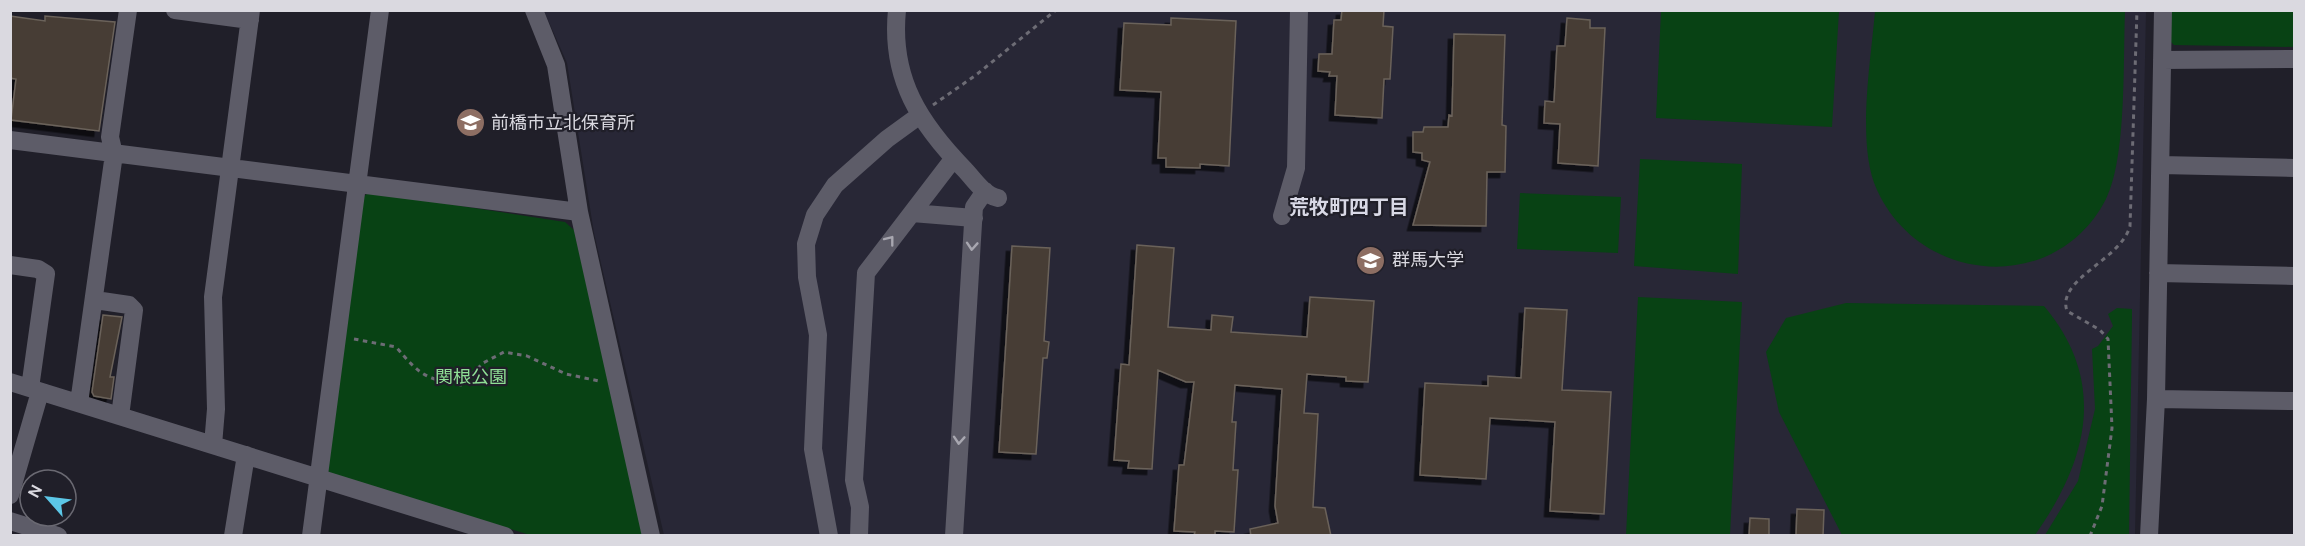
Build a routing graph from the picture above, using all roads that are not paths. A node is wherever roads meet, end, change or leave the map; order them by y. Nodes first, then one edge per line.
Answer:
1 (128, 10) edge
2 (175, 10) edge
3 (380, 10) edge
4 (534, 10) edge
5 (897, 10) edge
6 (1299, 10) edge
7 (2163, 10) edge
8 (250, 15) edge
9 (2295, 59) edge
10 (2162, 60) junction
11 (920, 115) junction
12 (10, 140) edge
13 (114, 154) junction
14 (954, 159) junction
15 (2161, 165) junction
16 (230, 168) junction
17 (2295, 168) edge
18 (357, 184) junction
19 (579, 212) junction
20 (912, 213) junction
21 (1282, 216) dead end
22 (974, 218) junction
23 (10, 265) edge
24 (2158, 273) junction
25 (2295, 276) edge
26 (96, 300) junction
27 (10, 382) edge
28 (35, 390) junction
29 (2156, 399) junction
30 (2295, 401) edge
31 (79, 403) junction
32 (120, 416) junction
33 (213, 445) junction
34 (246, 455) junction
35 (319, 478) junction
36 (10, 495) edge
37 (10, 521) edge
38 (463, 529) edge
39 (58, 536) edge
40 (233, 536) edge
41 (311, 536) edge
42 (506, 536) edge
43 (651, 536) edge
44 (829, 536) edge
45 (859, 536) edge
46 (954, 536) edge
47 (2149, 536) edge

1 - 13 street
2 - 8 street
3 - 18 street
4 - 19 street
5 - 11 street
6 - 21 street
7 - 10 street
8 - 16 street
9 - 10 street
10 - 15 street
11 - 14 street
11 - 44 street
12 - 13 street
13 - 16 street
13 - 26 street
14 - 20 street
14 - 22 street
15 - 17 street
15 - 24 street
16 - 18 street
16 - 33 street
18 - 19 street
18 - 35 street
19 - 43 street
20 - 22 street
45 -> 20 street
22 -> 46 street
23 - 28 street
24 - 25 street
24 - 29 street
26 - 31 street
26 - 32 street
27 - 28 street
28 - 31 street
28 - 36 street
29 - 30 street
29 - 47 street
31 - 32 street
32 - 33 street
33 - 34 street
34 - 35 street
34 - 40 street
35 - 38 street
35 - 41 street
37 - 39 street
38 - 42 street

